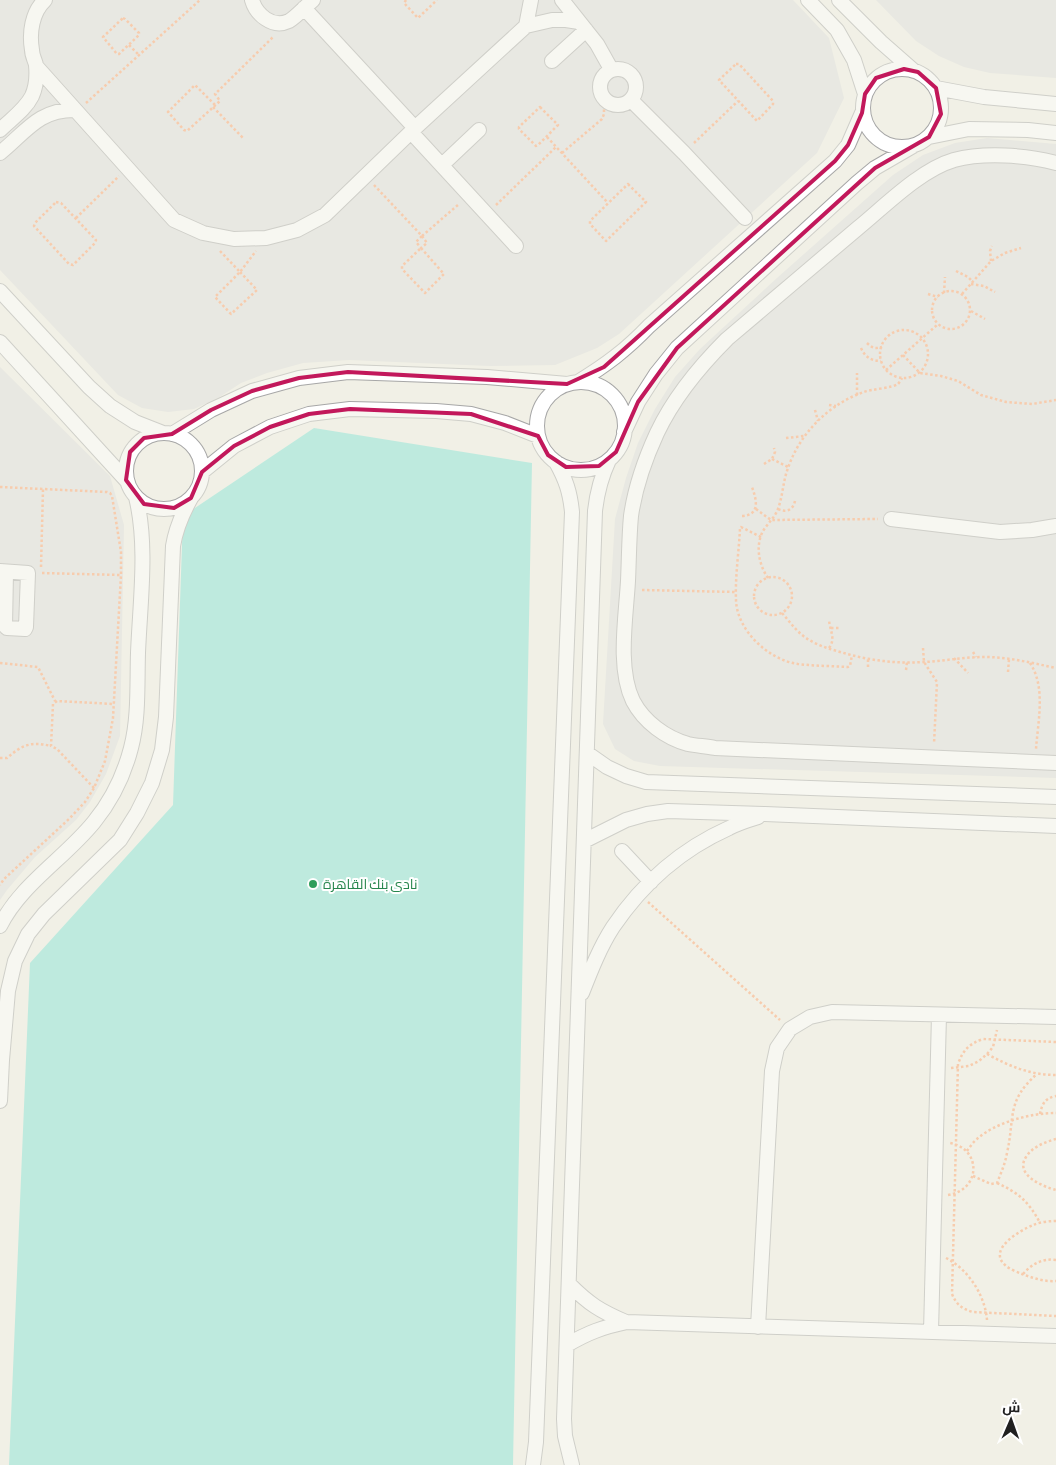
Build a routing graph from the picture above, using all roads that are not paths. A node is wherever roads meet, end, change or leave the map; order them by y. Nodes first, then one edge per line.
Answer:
1 (45, 0) edge
2 (252, 0) edge
3 (531, 0) edge
4 (562, 0) edge
5 (808, 0) edge
6 (839, 0) edge
7 (309, 4) edge
8 (526, 26) junction
9 (582, 26) junction
10 (552, 61) dead end
11 (36, 66) junction
12 (611, 70) junction
13 (914, 71) junction
14 (936, 88) junction
15 (865, 94) junction
16 (630, 100) junction
17 (1056, 104) edge
18 (75, 111) junction
19 (862, 113) junction
20 (0, 130) edge
21 (413, 130) junction
22 (479, 130) dead end
23 (1056, 133) edge
24 (928, 137) junction
25 (913, 146) junction
26 (2, 147) edge
27 (1056, 163) edge
28 (442, 165) junction
29 (745, 218) dead end
30 (516, 246) dead end
31 (0, 291) edge
32 (0, 342) edge
33 (5, 355) edge
34 (573, 383) junction
35 (624, 432) junction
36 (168, 433) junction
37 (538, 436) junction
38 (608, 460) junction
39 (556, 462) junction
40 (202, 472) junction
41 (126, 480) junction
42 (136, 498) junction
43 (191, 498) junction
44 (891, 519) road end
45 (1056, 526) edge
46 (3, 572) edge
47 (586, 753) junction
48 (1056, 763) edge
49 (1056, 797) edge
50 (765, 814) junction
51 (1056, 826) edge
52 (584, 841) junction
53 (622, 851) dead end
54 (651, 882) junction
55 (0, 926) edge
56 (578, 1003) junction
57 (939, 1015) junction
58 (1056, 1017) edge
59 (0, 1101) edge
60 (569, 1284) junction
61 (627, 1322) junction
62 (758, 1326) junction
63 (931, 1332) junction
64 (1056, 1336) edge
65 (567, 1345) junction
66 (533, 1465) edge
67 (572, 1465) edge

1 - 11 street
2 - 7 street
3 - 8 street
4 - 9 street
5 - 15 street
6 - 13 street
7 - 21 street
8 - 9 street
8 - 21 street
9 - 10 street
9 - 12 street
11 - 18 street
11 - 20 street
12 - 16 street
12 - 16 street
13 - 14 street
13 - 15 street
14 - 17 street
14 - 24 street
15 - 19 street
16 - 29 street
18 - 21 street
18 - 26 street
19 - 25 street
19 - 34 street
21 - 28 street
22 - 28 street
23 - 24 street
24 - 25 street
25 - 35 street
27 - 48 street
28 - 30 street
31 - 36 street
32 - 33 street
33 - 41 street
34 - 35 street
34 - 36 street
34 - 37 street
35 - 38 street
36 - 40 street
36 - 41 street
37 - 39 street
37 - 40 street
38 - 39 street
38 - 47 street
39 - 66 street
40 - 43 street
41 - 42 street
42 - 43 street
42 - 55 street
43 - 59 street
44 - 45 street
46 - 46 street
47 - 49 street
47 - 52 street
50 - 51 street
50 - 52 street
50 - 54 street
52 - 56 street
53 - 54 street
54 - 56 street
56 - 60 street
57 - 58 street
57 - 62 street
57 - 63 street
60 - 61 street
60 - 65 street
61 - 62 street
61 - 65 street
62 - 63 street
63 - 64 street
65 - 67 street

